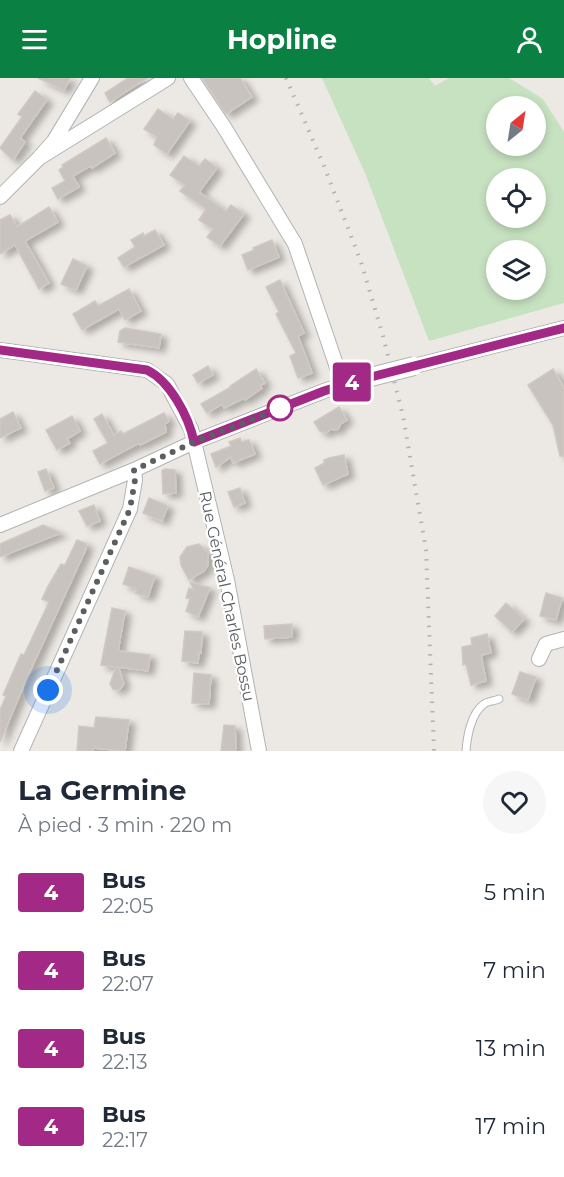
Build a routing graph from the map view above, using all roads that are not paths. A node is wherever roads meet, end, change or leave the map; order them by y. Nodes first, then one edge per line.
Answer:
1 (92, 78) edge
2 (168, 78) edge
3 (190, 78) edge
4 (39, 158) junction
5 (0, 197) edge
6 (564, 328) edge
7 (0, 350) edge
8 (414, 366) joint
9 (351, 382) junction
10 (194, 442) junction
11 (134, 470) junction
12 (0, 525) edge
13 (564, 639) edge
14 (539, 659) dead end
15 (499, 699) dead end
16 (21, 751) edge
17 (258, 751) edge
18 (466, 751) edge

1 - 4 street
2 - 4 street
3 - 9 street
4 - 5 street
6 - 8 street
7 - 10 street, Rue Général Charles Bossu
8 - 9 street, bridge
9 - 10 street
10 - 11 street
10 - 17 street, Rue Général Charles Bossu
11 - 12 street
11 - 16 street
13 - 14 street
15 - 18 lane

